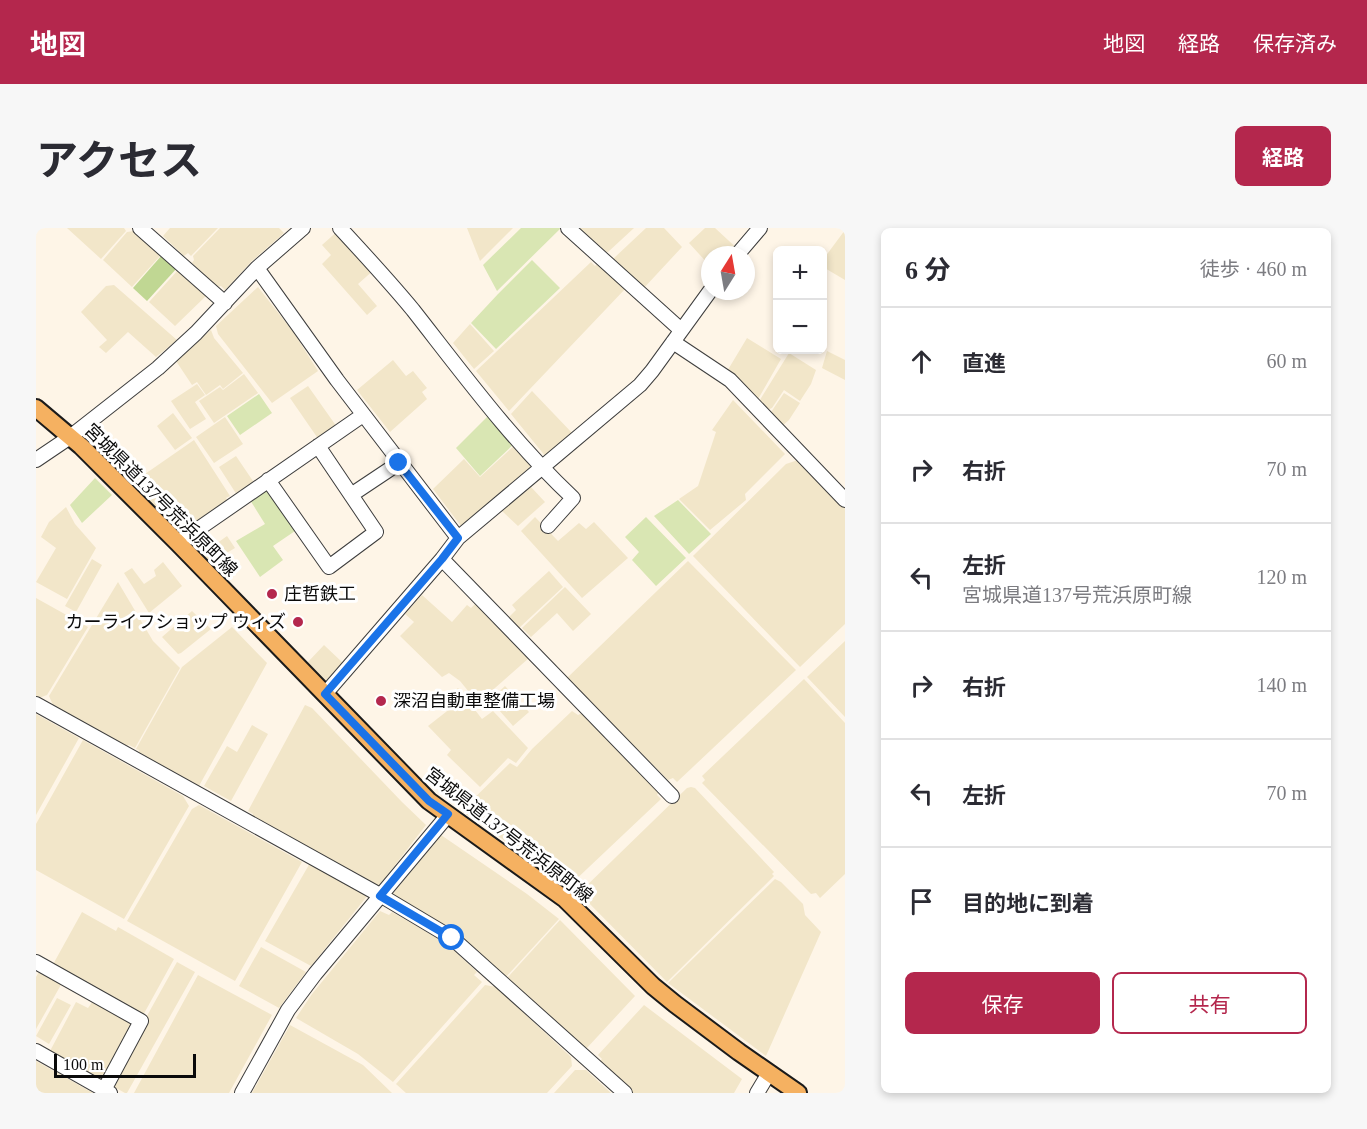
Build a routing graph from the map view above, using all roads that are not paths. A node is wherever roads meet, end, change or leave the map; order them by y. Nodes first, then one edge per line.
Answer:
1 (140, 228) edge
2 (303, 228) edge
3 (340, 228) edge
4 (568, 228) edge
5 (760, 228) edge
6 (745, 246) edge
7 (257, 268) junction
8 (703, 300) edge
9 (225, 303) junction
10 (677, 336) junction
11 (36, 408) edge
12 (363, 415) junction
13 (70, 437) junction
14 (318, 446) junction
15 (36, 460) edge
16 (399, 463) junction
17 (540, 467) junction
18 (268, 480) junction
19 (351, 495) junction
20 (845, 500) edge
21 (548, 526) dead end
22 (458, 538) junction
23 (178, 543) junction
24 (442, 559) junction
25 (325, 694) junction
26 (36, 704) edge
27 (672, 796) dead end
28 (448, 814) junction
29 (380, 896) junction
30 (36, 962) edge
31 (36, 1052) edge
32 (763, 1084) edge
33 (107, 1092) edge
34 (242, 1093) edge
35 (625, 1093) edge
36 (798, 1093) edge

1 - 9 street
2 - 7 street
3 - 17 street
4 - 10 street
5 - 6 street
7 - 9 street
7 - 12 street
8 - 10 street
9 - 13 street
10 - 17 street
10 - 20 street
11 - 13 main road, 宮城県道137号荒浜原町線
12 - 14 street
12 - 16 street
13 - 15 street
13 - 23 main road, 宮城県道137号荒浜原町線
14 - 18 street
14 - 19 street
16 - 19 street
16 - 22 street
17 - 21 street
17 - 22 street
18 - 19 street
18 - 23 street
22 - 24 street
23 - 25 main road, 宮城県道137号荒浜原町線
24 - 25 street
24 - 27 street
25 - 28 main road, 宮城県道137号荒浜原町線
26 - 29 street
28 - 29 street
28 - 32 main road, 宮城県道137号荒浜原町線
29 - 34 street
29 - 35 street
30 - 33 street
31 - 33 street
32 - 36 main road, 宮城県道137号荒浜原町線

